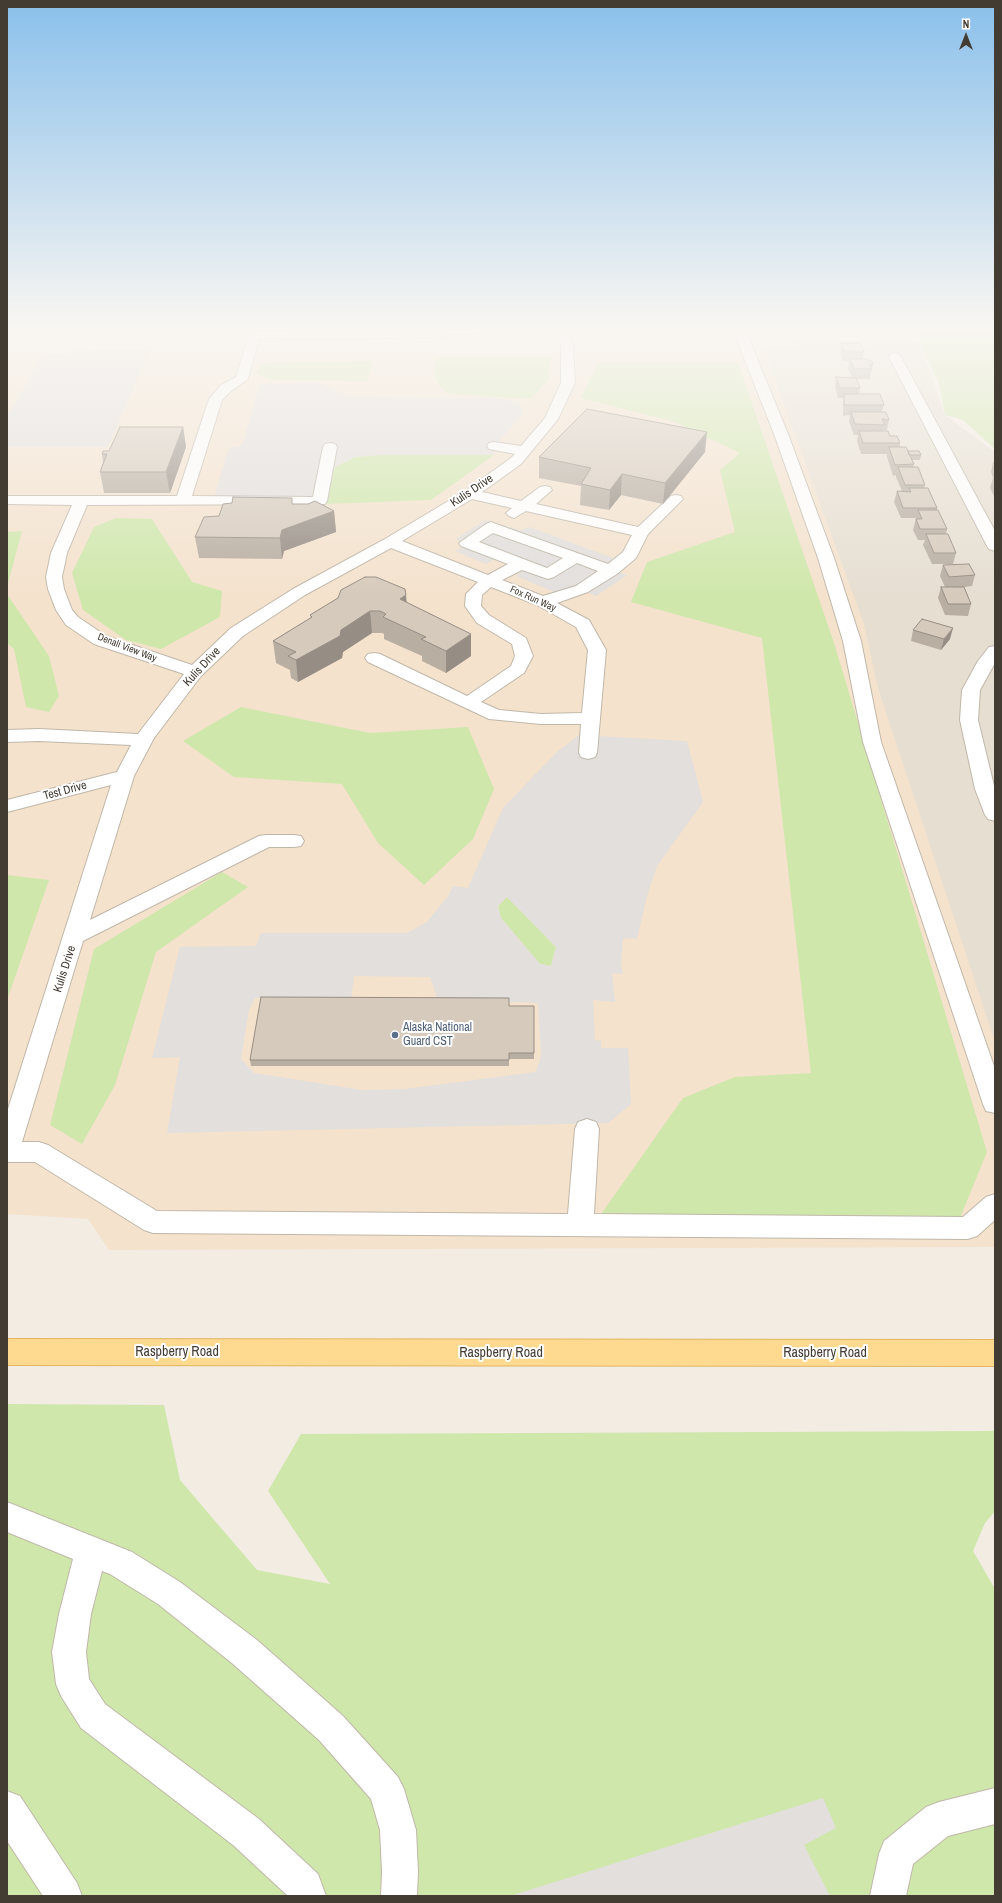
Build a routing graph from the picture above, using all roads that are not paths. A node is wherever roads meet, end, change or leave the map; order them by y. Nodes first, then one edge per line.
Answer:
1 (210, 418) edge
2 (552, 418) edge
3 (775, 418) edge
4 (927, 418) edge
5 (494, 446) dead end
6 (330, 447) dead end
7 (524, 451) junction
8 (545, 490) dead end
9 (470, 494) junction
10 (676, 499) dead end
11 (7, 500) edge
12 (82, 500) junction
13 (183, 500) junction
14 (524, 507) junction
15 (491, 527) junction
16 (641, 532) junction
17 (390, 542) junction
18 (467, 543) junction
19 (995, 546) edge
20 (576, 557) junction
21 (435, 560) junction
22 (522, 563) junction
23 (611, 571) junction
24 (489, 581) junction
25 (543, 602) junction
26 (995, 652) edge
27 (374, 658) dead end
28 (195, 672) junction
29 (468, 703) junction
30 (592, 718) junction
31 (7, 736) edge
32 (144, 740) junction
33 (588, 753) dead end
34 (124, 776) junction
35 (7, 806) edge
36 (995, 815) edge
37 (294, 841) dead end
38 (75, 936) junction
39 (995, 1104) edge
40 (587, 1129) dead end
41 (7, 1151) edge
42 (995, 1205) edge
43 (580, 1225) junction
44 (7, 1352) edge
45 (995, 1353) edge
46 (7, 1517) edge
47 (91, 1551) junction
48 (995, 1806) edge
49 (7, 1809) edge
50 (64, 1896) edge
51 (308, 1896) edge
52 (399, 1896) edge
53 (888, 1896) edge

1 - 13 street
2 - 7 street, Kulis Drive
3 - 39 street
4 - 19 street
5 - 7 street
6 - 13 street
7 - 9 street, Kulis Drive
8 - 14 street
9 - 14 street
9 - 17 street, Kulis Drive
10 - 16 street
11 - 12 street
12 - 13 street
12 - 28 street, Denali View Way
14 - 15 street
14 - 16 street
15 - 18 street
15 - 20 street
16 - 23 street
17 - 21 street, Fox Run Way
17 - 28 street, Kulis Drive
18 - 21 street
18 - 22 street
20 - 22 street
20 - 23 street
21 - 24 street, Fox Run Way
22 - 24 street
23 - 25 street
24 - 25 street, Fox Run Way
24 - 29 street
25 - 30 street, Fox Run Way
26 - 36 street
27 - 29 street
28 - 32 street, Kulis Drive
29 - 30 street
30 - 33 street, Fox Run Way
31 - 32 street
32 - 34 street, Kulis Drive
34 - 35 street, Test Drive
34 - 38 street, Kulis Drive
37 - 38 street
38 - 41 street, Kulis Drive
40 - 43 street
41 - 43 street
42 - 43 street
44 - 45 main road, Raspberry Road
46 - 47 street
47 - 51 street
47 - 52 street
48 - 53 street
49 - 50 street

